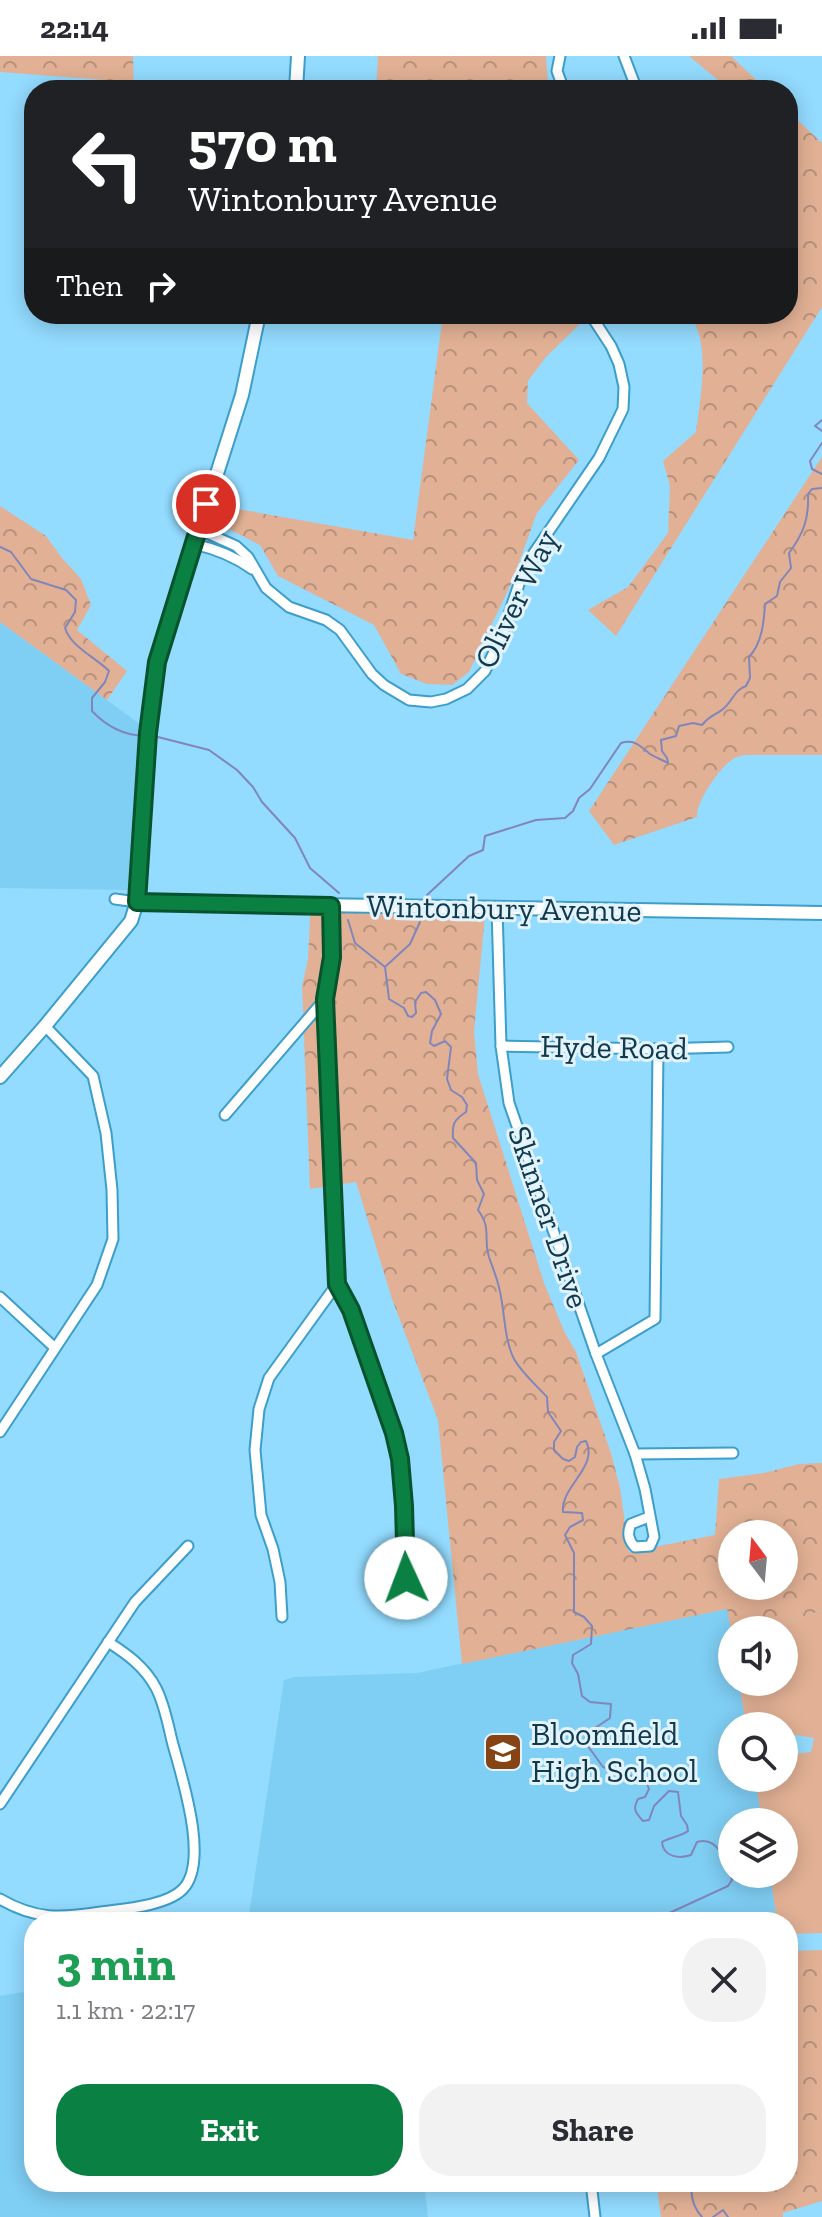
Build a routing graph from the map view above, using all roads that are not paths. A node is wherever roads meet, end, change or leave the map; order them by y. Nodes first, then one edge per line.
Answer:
1 (298, 56) edge
2 (560, 56) edge
3 (624, 56) edge
4 (297, 80) edge
5 (560, 80) edge
6 (633, 80) edge
7 (257, 324) edge
8 (597, 324) edge
9 (198, 529) junction
10 (194, 544) junction
11 (255, 571) junction
12 (115, 899) dead end
13 (137, 902) junction
14 (331, 906) junction
15 (497, 908) junction
16 (822, 913) edge
17 (325, 999) junction
18 (45, 1026) junction
19 (501, 1046) junction
20 (728, 1047) dead end
21 (658, 1049) junction
22 (0, 1077) edge
23 (225, 1115) dead end
24 (337, 1284) junction
25 (0, 1297) edge
26 (55, 1348) junction
27 (596, 1354) junction
28 (0, 1432) edge
29 (733, 1453) dead end
30 (635, 1454) junction
31 (649, 1517) dead end
32 (188, 1546) dead end
33 (398, 1601) dead end
34 (282, 1617) dead end
35 (108, 1642) junction
36 (0, 1804) edge
37 (0, 1899) edge
38 (28, 1912) edge
39 (98, 1912) edge
40 (592, 2192) edge
41 (595, 2217) edge

1 - 4 street
2 - 5 street
3 - 6 street
7 - 9 street
8 - 11 street, Oliver Way
9 - 10 street
9 - 11 street, Oliver Way
10 - 11 street, Oliver Way
10 - 13 street
12 - 13 street, Wintonbury Avenue
13 - 14 street, Wintonbury Avenue
13 - 18 street
14 - 15 street, Wintonbury Avenue
14 - 17 street
15 - 16 street, Wintonbury Avenue
15 - 19 street, Skinner Drive
17 - 23 street
17 - 24 street
18 - 22 street
18 - 26 street
19 - 21 street, Hyde Road
19 - 27 street, Skinner Drive
20 - 21 street, Hyde Road
21 - 27 street
24 - 33 street
24 - 34 street
25 - 26 street
26 - 28 street
27 - 30 street, Skinner Drive
29 - 30 street
30 - 31 street, Skinner Drive
32 - 35 street
35 - 36 street
35 - 39 street
37 - 38 street
40 - 41 street

